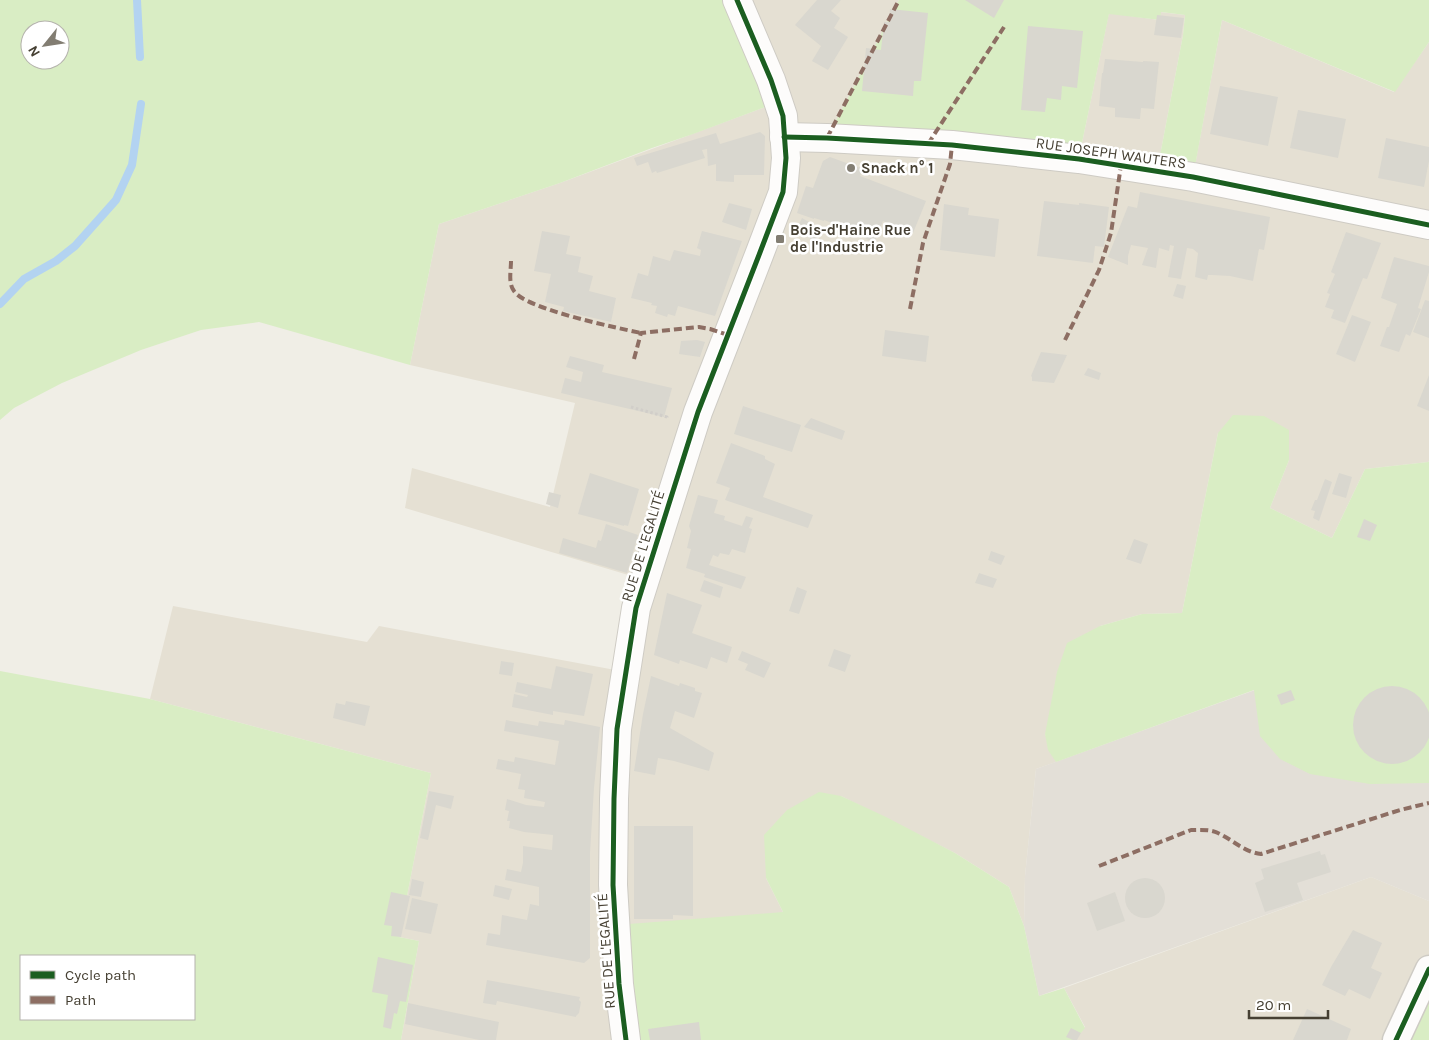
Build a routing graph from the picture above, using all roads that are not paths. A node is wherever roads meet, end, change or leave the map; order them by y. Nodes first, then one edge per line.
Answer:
1 (737, 0) edge
2 (784, 137) junction
3 (1429, 225) edge
4 (1429, 969) edge
5 (626, 1040) edge
6 (1396, 1040) edge

1 - 2 street, RUE DE L'EGALITÉ
2 - 3 street, RUE JOSEPH WAUTERS
2 - 5 street, RUE DE L'EGALITÉ
4 - 6 street

